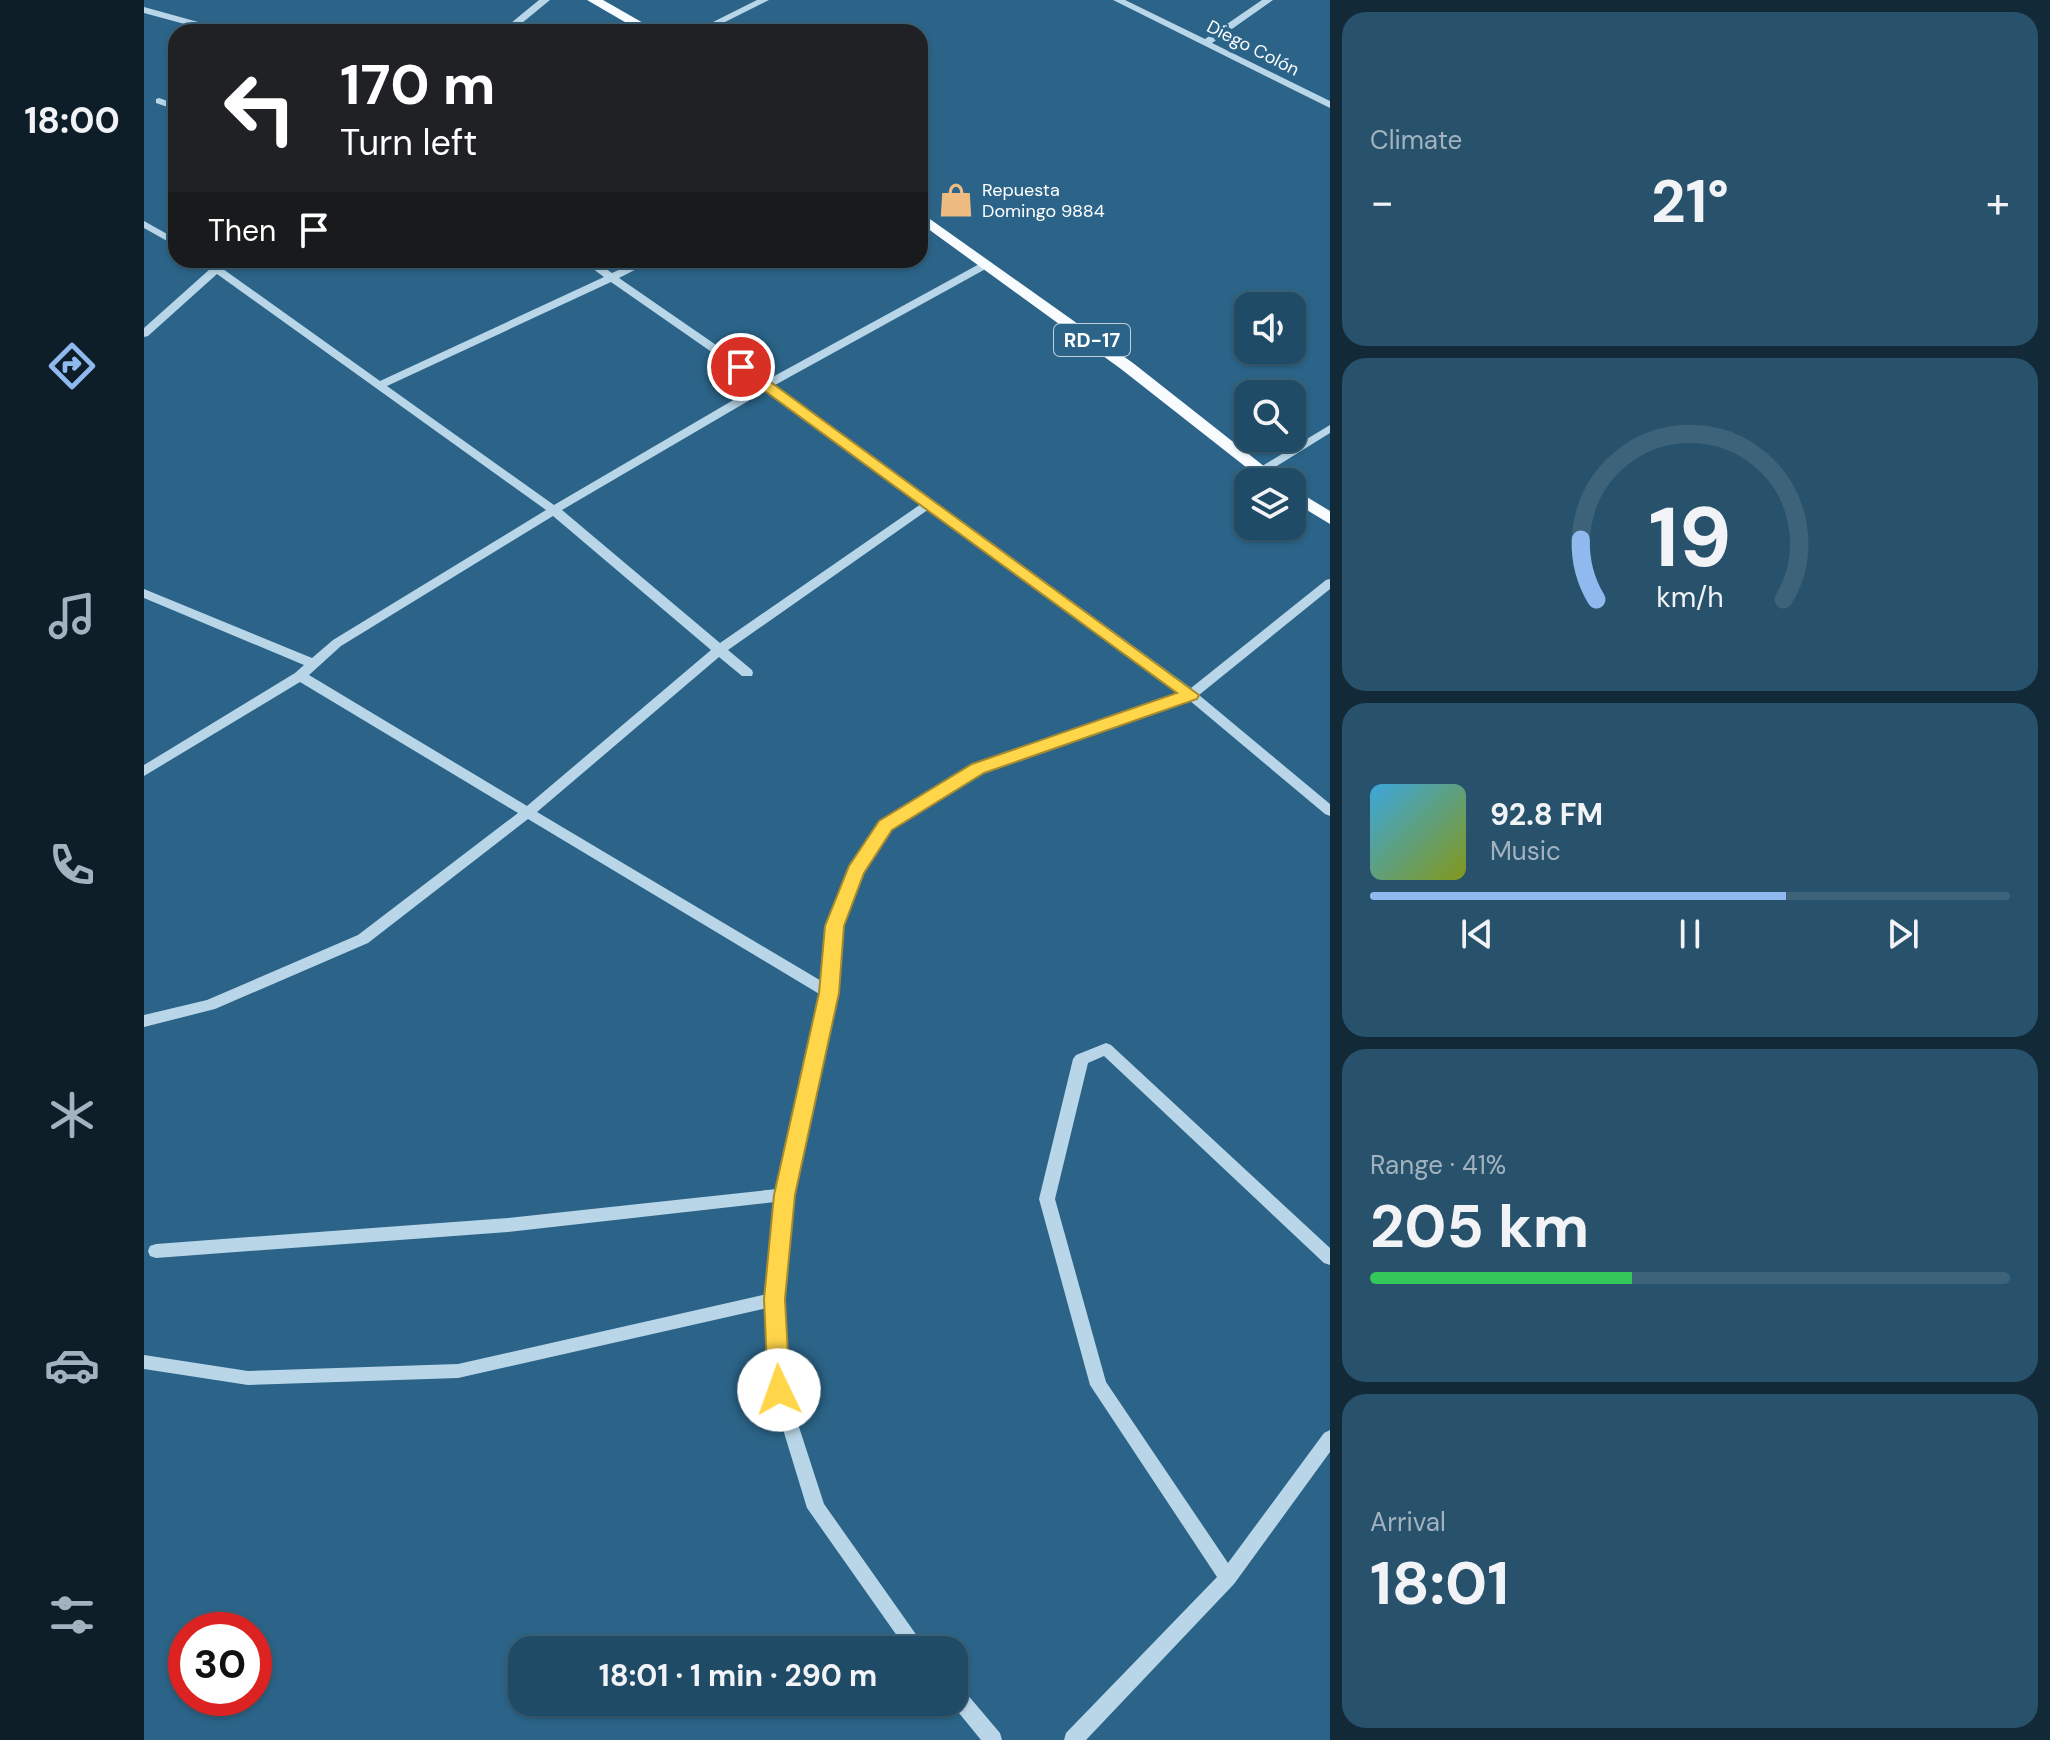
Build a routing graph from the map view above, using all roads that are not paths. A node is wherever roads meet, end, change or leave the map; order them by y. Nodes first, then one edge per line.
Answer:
1 (545, 0) edge
2 (593, 0) edge
3 (764, 0) edge
4 (1118, 0) edge
5 (1268, 0) edge
6 (144, 10) edge
7 (195, 24) edge
8 (515, 24) edge
9 (637, 24) edge
10 (714, 24) edge
11 (1207, 42) junction
12 (159, 101) dead end
13 (168, 104) edge
14 (1330, 105) edge
15 (928, 222) edge
16 (144, 224) edge
17 (168, 238) edge
18 (987, 264) junction
19 (218, 268) edge
20 (227, 268) edge
21 (599, 268) edge
22 (630, 268) edge
23 (612, 276) junction
24 (144, 334) edge
25 (382, 384) junction
26 (767, 385) junction
27 (1330, 428) edge
28 (1256, 468) edge
29 (1265, 468) edge
30 (930, 503) junction
31 (1306, 503) edge
32 (554, 510) junction
33 (1330, 519) edge
34 (1330, 583) edge
35 (144, 593) edge
36 (719, 650) junction
37 (314, 664) junction
38 (747, 673) dead end
39 (300, 676) junction
40 (1191, 695) junction
41 (144, 771) edge
42 (1330, 811) edge
43 (528, 812) junction
44 (829, 993) junction
45 (144, 1021) edge
46 (784, 1195) junction
47 (156, 1251) dead end
48 (1330, 1258) edge
49 (775, 1299) junction
50 (144, 1362) edge
51 (1330, 1438) edge
52 (1228, 1578) junction
53 (908, 1636) edge
54 (968, 1710) edge
55 (993, 1740) edge
56 (1073, 1740) edge

1 - 8 street
2 - 9 main road
3 - 10 street
4 - 11 street, Diego Colón
5 - 11 street
6 - 7 street
11 - 14 street, Diego Colón
12 - 13 street
15 - 18 main road, RD-17
16 - 17 street
18 - 26 street
18 - 28 main road, RD-17
19 - 24 street
20 - 25 street
21 - 23 street
22 - 23 street
23 - 25 street
23 - 26 street
25 - 32 street
26 - 30 street
26 - 32 street
27 - 29 street
30 - 36 street
30 - 40 street
31 - 33 main road
32 - 36 street
32 - 37 street
34 - 40 street
35 - 37 street
36 - 38 street
36 - 43 street
37 - 39 street
39 - 41 street
39 - 43 street
40 - 42 street
40 - 44 street
43 - 44 street
43 - 45 street
44 - 46 street
46 - 47 street
46 - 49 street
48 - 52 street
49 - 50 street
49 - 53 street
51 - 52 street
52 - 56 street
54 - 55 street

